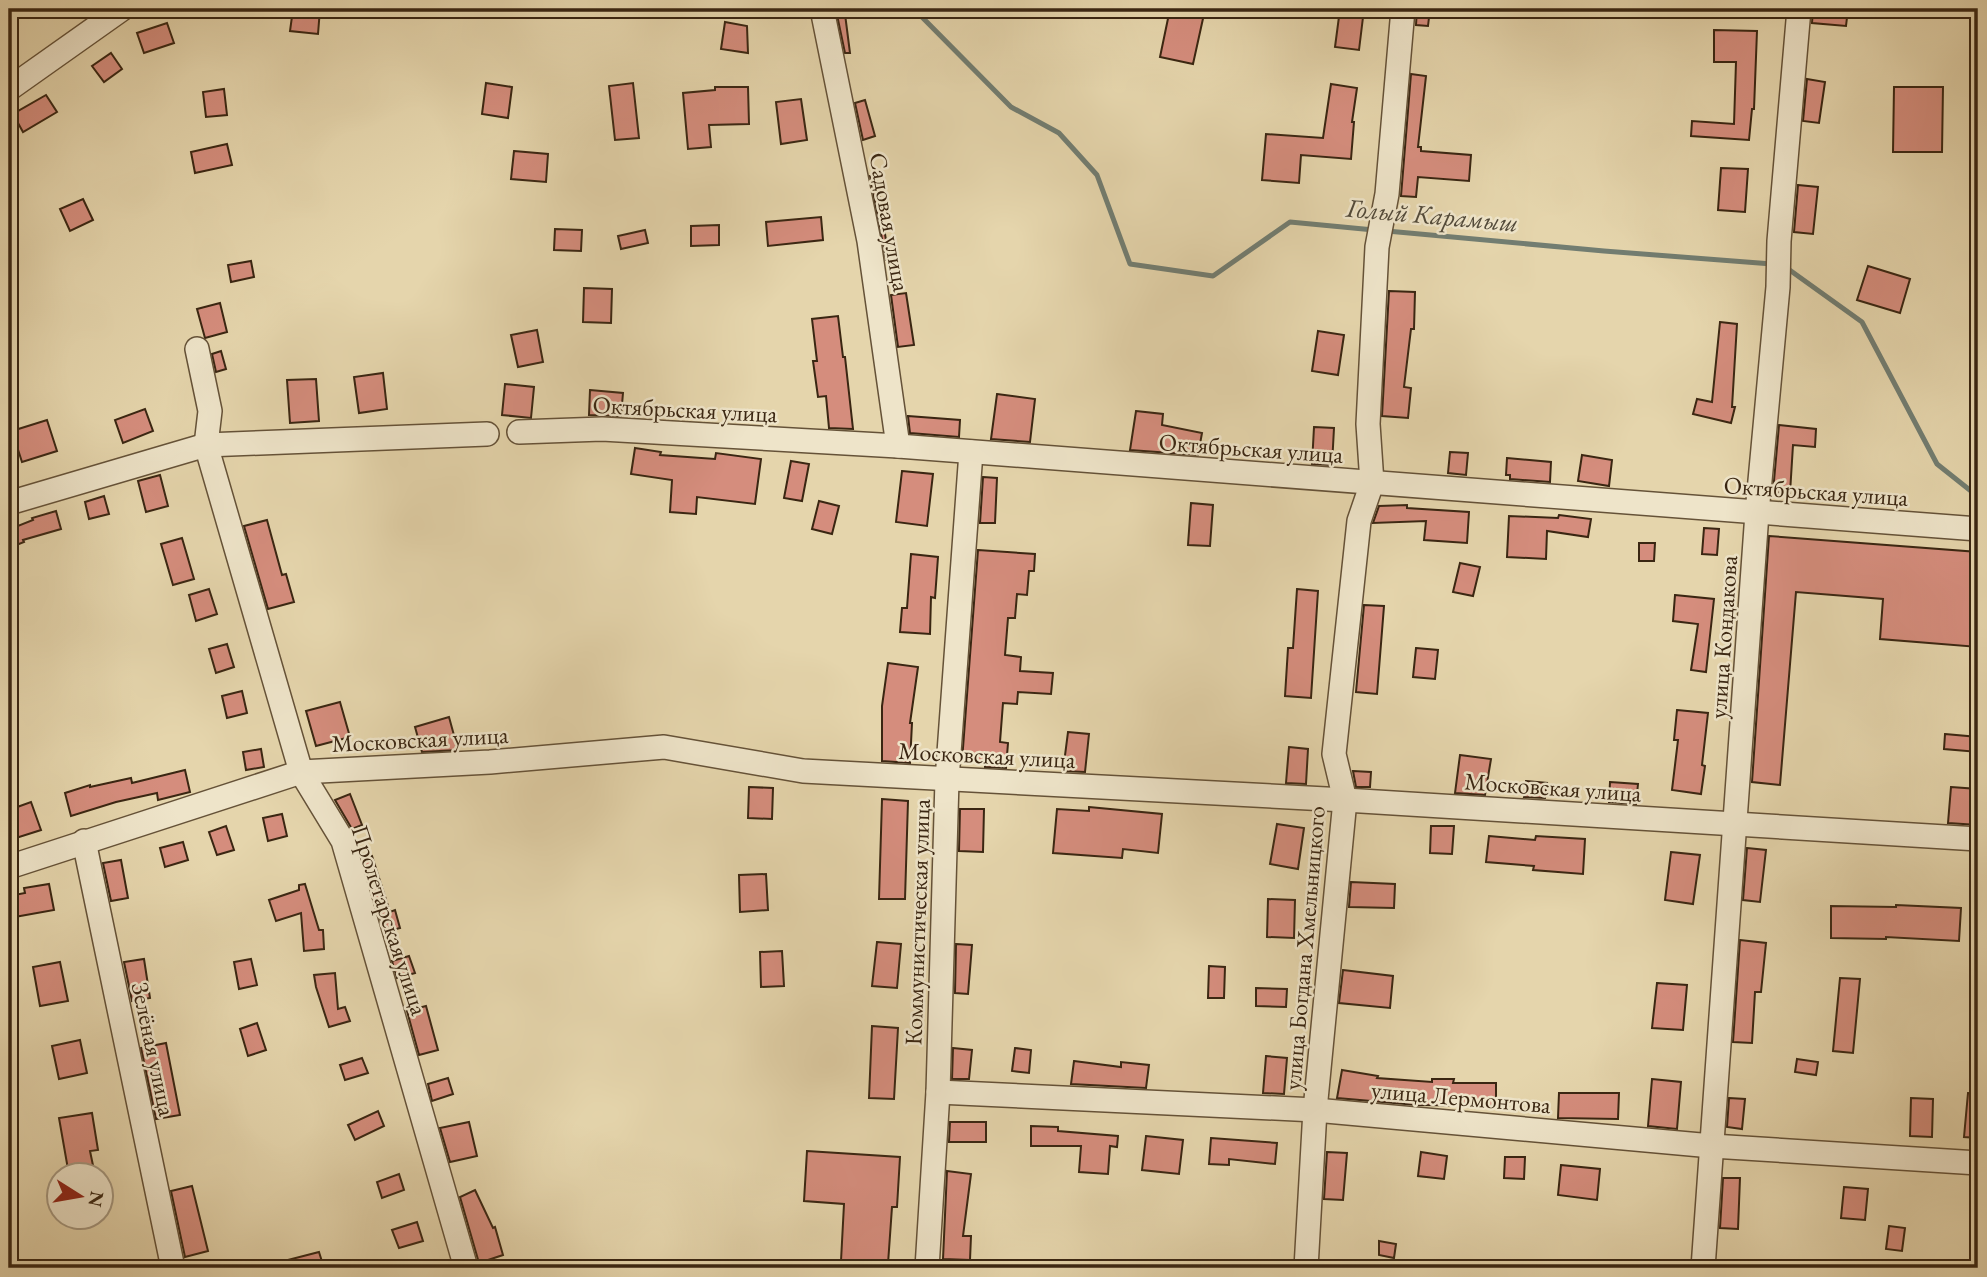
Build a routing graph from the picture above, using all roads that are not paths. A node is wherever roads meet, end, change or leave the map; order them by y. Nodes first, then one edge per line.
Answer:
1 (822, 9) edge
2 (1403, 9) edge
3 (1799, 9) edge
4 (121, 11) edge
5 (9, 89) edge
6 (197, 349) dead end
7 (519, 432) dead end
8 (487, 434) dead end
9 (206, 445) junction
10 (898, 446) junction
11 (971, 452) junction
12 (1372, 483) junction
13 (9, 503) edge
14 (1758, 513) junction
15 (1978, 529) edge
16 (301, 772) junction
17 (947, 780) junction
18 (1345, 800) junction
19 (1736, 825) junction
20 (1978, 839) edge
21 (84, 841) junction
22 (9, 867) edge
23 (938, 1092) junction
24 (1315, 1110) junction
25 (1712, 1146) junction
26 (1978, 1163) edge
27 (173, 1268) edge
28 (466, 1268) edge
29 (927, 1268) edge
30 (1306, 1268) edge
31 (1703, 1268) edge

1 - 10 street, Садовая улица
2 - 12 street, улица Богдана Хмельницкого
3 - 14 street, улица Кондакова
4 - 5 street
6 - 9 street, Пролетарская улица
7 - 10 street, Октябрьская улица
8 - 9 street
9 - 13 street
9 - 16 street, Пролетарская улица
10 - 11 street, Октябрьская улица
11 - 12 street, Октябрьская улица
11 - 17 street, Коммунистическая улица
12 - 14 street, Октябрьская улица
12 - 18 street, улица Богдана Хмельницкого
14 - 15 street, Октябрьская улица
14 - 19 street, улица Кондакова
16 - 17 street, Московская улица
16 - 21 street, Московская улица
16 - 28 street, Пролетарская улица
17 - 18 street, Московская улица
17 - 23 street, Коммунистическая улица
18 - 19 street, Московская улица
18 - 24 street, улица Богдана Хмельницкого
19 - 20 street, Московская улица
19 - 25 street, улица Кондакова
21 - 22 street, Московская улица
21 - 27 street, Зелёная улица
23 - 24 street, улица Лермонтова
23 - 29 street, Коммунистическая улица
24 - 25 street, улица Лермонтова
24 - 30 street, улица Богдана Хмельницкого
25 - 26 street, улица Лермонтова
25 - 31 street, улица Кондакова

